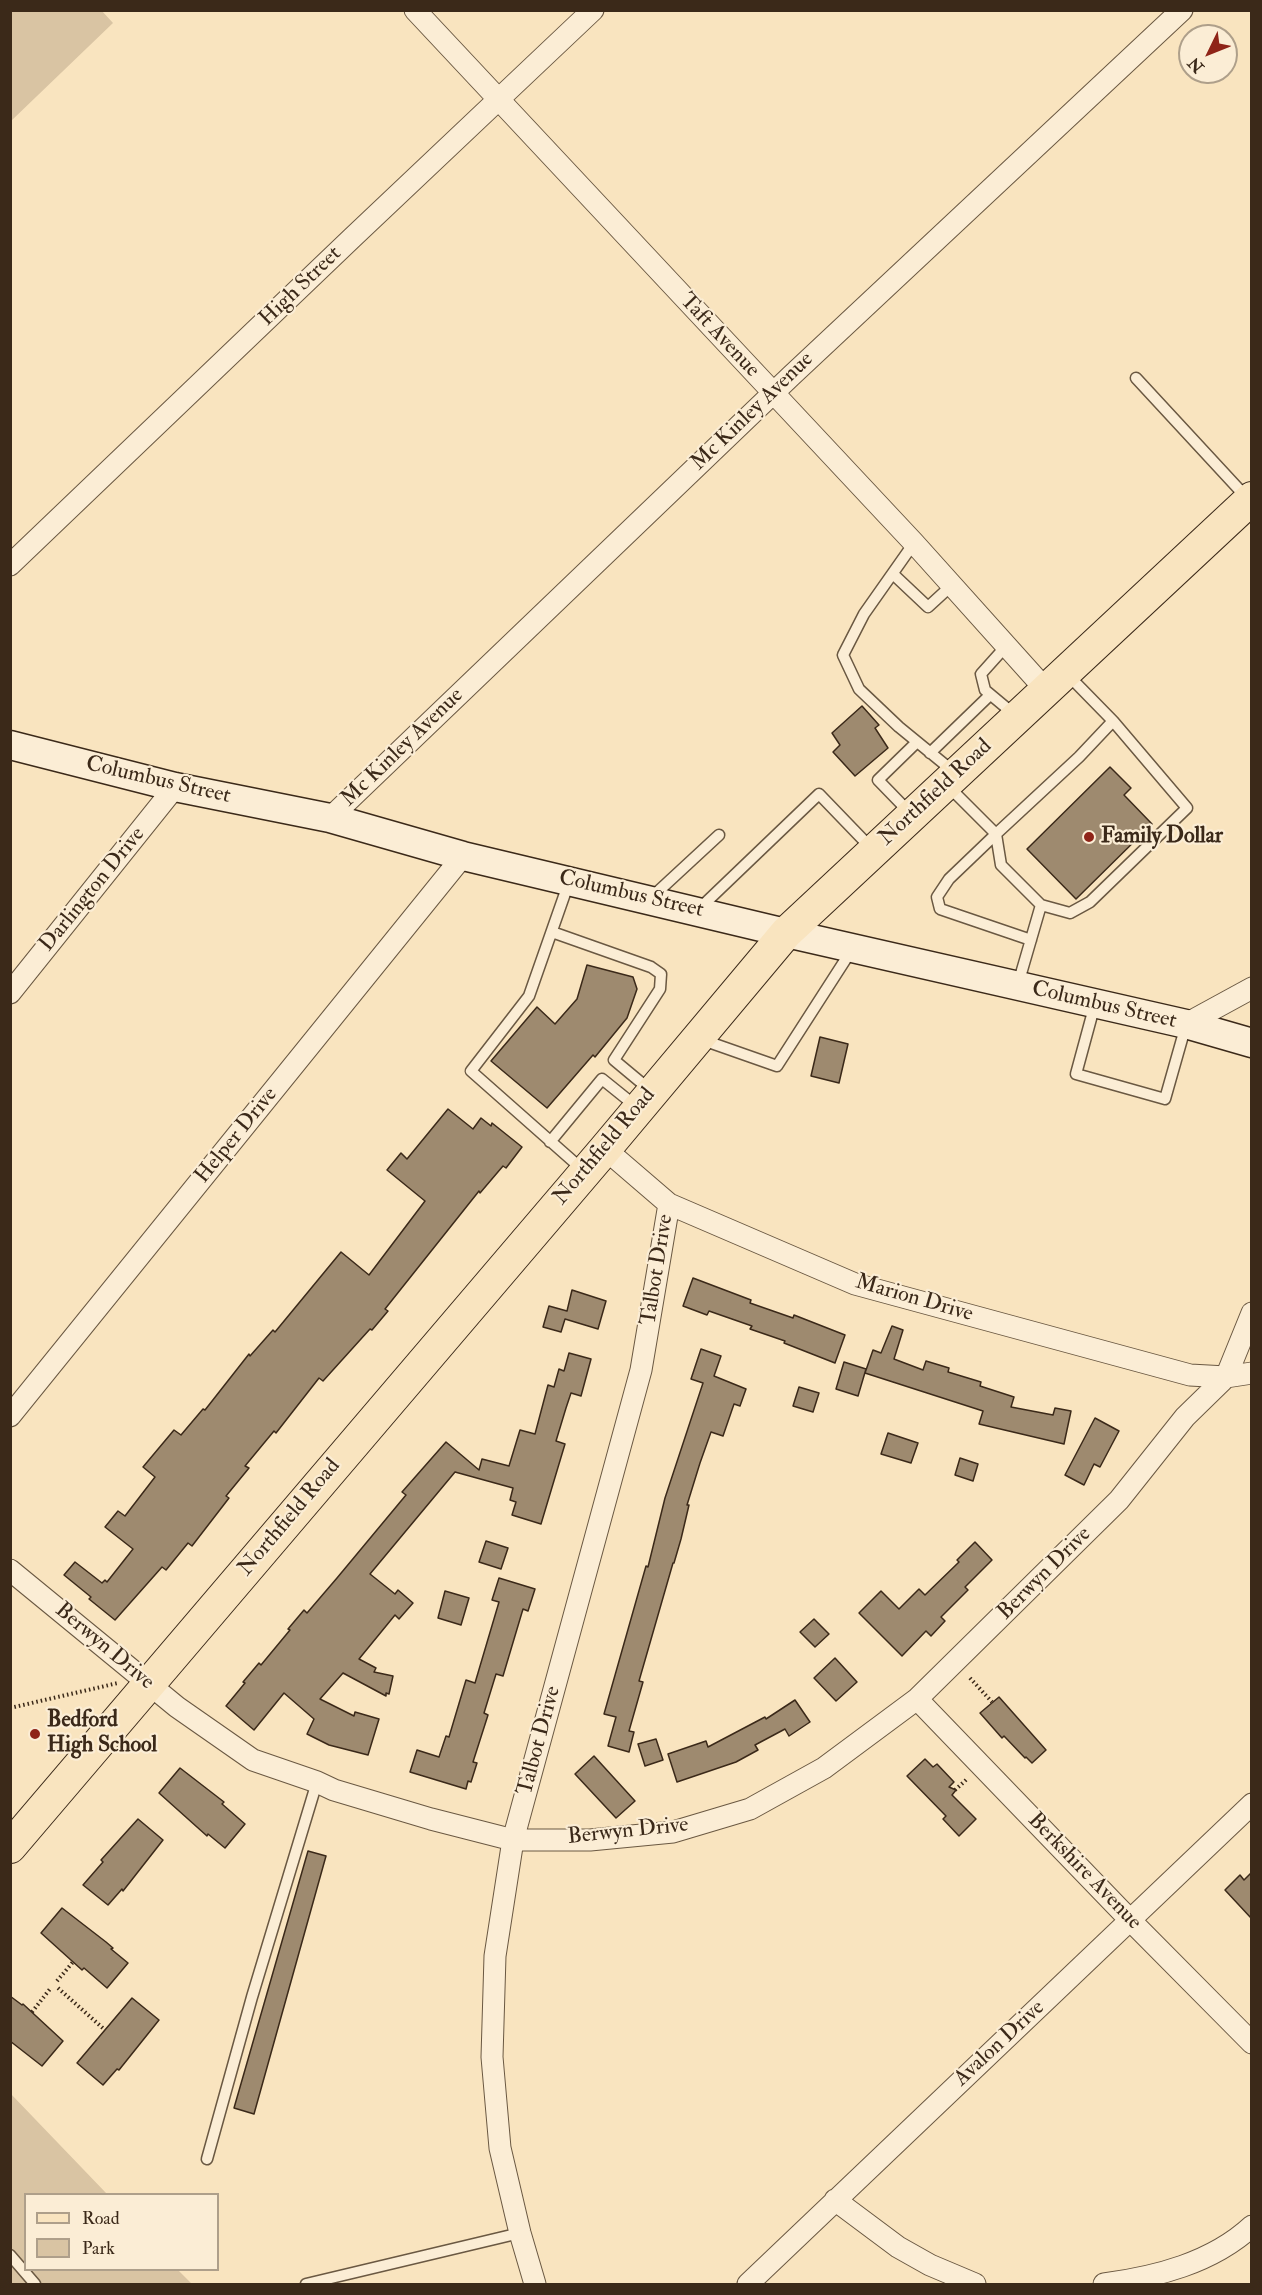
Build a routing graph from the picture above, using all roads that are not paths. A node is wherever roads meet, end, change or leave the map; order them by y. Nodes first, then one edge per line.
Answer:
1 (415, 10) edge
2 (593, 10) edge
3 (1182, 10) edge
4 (498, 100) junction
5 (1136, 378) dead end
6 (772, 393) junction
7 (1250, 499) edge
8 (914, 543) junction
9 (10, 565) edge
10 (893, 574) junction
11 (952, 585) junction
12 (1007, 645) junction
13 (1056, 681) junction
14 (990, 695) junction
15 (1018, 717) junction
16 (1113, 721) junction
17 (917, 742) junction
18 (10, 745) edge
19 (930, 753) junction
20 (952, 779) junction
21 (175, 787) junction
22 (912, 816) junction
23 (330, 818) junction
24 (996, 834) junction
25 (719, 835) dead end
26 (874, 851) junction
27 (463, 856) junction
28 (570, 881) junction
29 (650, 900) junction
30 (1041, 905) junction
31 (698, 911) junction
32 (552, 932) junction
33 (786, 933) junction
34 (1031, 940) junction
35 (853, 948) junction
36 (1018, 986) junction
37 (1251, 988) edge
38 (10, 993) edge
39 (1095, 1004) junction
40 (1186, 1024) junction
41 (697, 1038) junction
42 (1251, 1043) edge
43 (645, 1100) junction
44 (550, 1142) junction
45 (605, 1149) junction
46 (585, 1172) junction
47 (669, 1204) junction
48 (1251, 1313) edge
49 (1251, 1373) edge
50 (1226, 1377) junction
51 (10, 1416) edge
52 (10, 1570) edge
53 (133, 1683) junction
54 (917, 1699) junction
55 (317, 1782) junction
56 (1251, 1804) edge
57 (513, 1840) junction
58 (10, 1847) edge
59 (1131, 1921) junction
60 (1251, 2043) edge
61 (207, 2159) dead end
62 (835, 2200) junction
63 (1251, 2226) edge
64 (520, 2233) junction
65 (10, 2255) edge
66 (35, 2284) edge
67 (306, 2284) edge
68 (535, 2284) edge
69 (748, 2284) edge
70 (975, 2284) edge
71 (1104, 2284) edge

1 - 4 street, Taft Avenue
2 - 4 street, High Street
3 - 6 street, Mc Kinley Avenue
4 - 6 street, Taft Avenue
4 - 9 street, High Street
5 - 7 lane
6 - 8 street, Taft Avenue
6 - 23 street, Mc Kinley Avenue
7 - 13 main road, Northfield Road
8 - 10 lane
8 - 11 street, Taft Avenue
10 - 11 lane
10 - 17 lane
11 - 12 street, Taft Avenue
12 - 13 street, Taft Avenue
12 - 14 lane
13 - 15 main road, Northfield Road
13 - 16 lane
14 - 15 lane
14 - 19 lane
15 - 20 main road, Northfield Road
16 - 24 lane
16 - 30 lane
17 - 19 lane
17 - 22 lane
18 - 21 street, Columbus Street
19 - 20 lane
20 - 22 main road, Northfield Road
20 - 24 lane
21 - 23 street, Columbus Street
21 - 38 street, Darlington Drive
22 - 26 main road, Northfield Road
23 - 27 street, Columbus Street
24 - 30 lane
24 - 34 lane
25 - 29 lane
26 - 31 lane
26 - 33 main road, Northfield Road
27 - 28 street, Columbus Street
27 - 51 street, Helper Drive
28 - 29 street, Columbus Street
28 - 32 lane
29 - 31 street, Columbus Street
30 - 34 lane
31 - 33 street, Columbus Street
32 - 43 lane
32 - 44 lane
33 - 35 street, Columbus Street
33 - 41 main road, Northfield Road
34 - 36 lane
35 - 36 street, Columbus Street
35 - 41 lane
36 - 39 street, Columbus Street
37 - 40 street
39 - 40 street, Columbus Street
39 - 40 lane
40 - 42 street, Columbus Street
41 - 43 main road, Northfield Road
43 - 44 lane
43 - 45 main road, Northfield Road
44 - 46 lane
45 - 46 main road, Northfield Road
45 - 47 street, Marion Drive
46 - 53 main road, Northfield Road
47 - 50 street, Marion Drive
47 - 57 street, Talbot Drive
48 - 50 street, Berwyn Drive
49 - 50 street, Marion Drive
50 - 54 street, Berwyn Drive
52 - 53 street, Berwyn Drive
53 - 55 street, Berwyn Drive
53 - 58 main road, Northfield Road
54 - 57 street, Berwyn Drive
54 - 59 street, Berkshire Avenue
55 - 57 street, Berwyn Drive
55 - 61 lane
56 - 59 street, Avalon Drive
57 - 64 street, Talbot Drive
59 - 60 street, Berkshire Avenue
59 - 62 street, Avalon Drive
62 - 69 street, Avalon Drive
62 - 70 street
63 - 71 street
64 - 67 lane
64 - 68 street, Talbot Drive
65 - 66 lane

